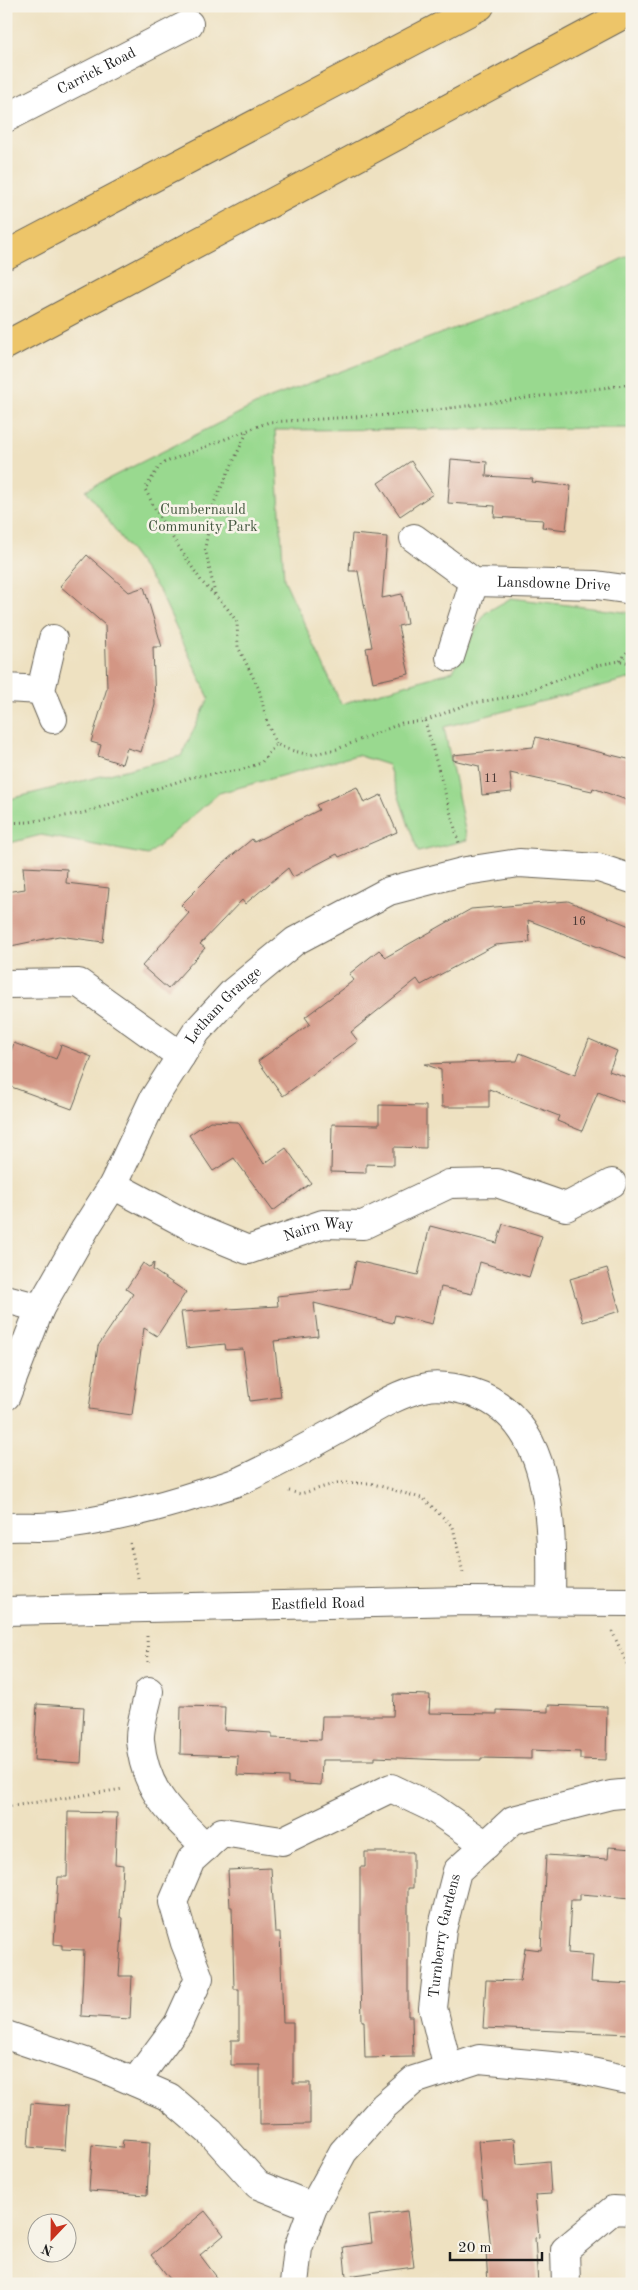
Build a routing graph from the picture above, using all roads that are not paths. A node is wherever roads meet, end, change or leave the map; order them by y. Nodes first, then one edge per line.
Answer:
1 (480, 6) edge
2 (632, 10) edge
3 (188, 24) dead end
4 (6, 118) edge
5 (6, 255) edge
6 (6, 345) edge
7 (414, 538) dead end
8 (474, 582) junction
9 (632, 590) edge
10 (53, 638) dead end
11 (450, 657) dead end
12 (6, 688) edge
13 (40, 690) junction
14 (53, 720) dead end
15 (632, 879) edge
16 (6, 984) edge
17 (181, 1056) junction
18 (612, 1183) dead end
19 (113, 1184) junction
20 (6, 1299) edge
21 (40, 1308) junction
22 (6, 1396) edge
23 (6, 1527) edge
24 (551, 1601) junction
25 (632, 1602) edge
26 (6, 1611) edge
27 (150, 1691) dead end
28 (632, 1793) edge
29 (486, 1844) junction
30 (206, 1846) junction
31 (6, 2034) edge
32 (448, 2069) junction
33 (632, 2081) edge
34 (135, 2082) junction
35 (313, 2208) junction
36 (632, 2211) edge
37 (294, 2284) edge
38 (566, 2284) edge

1 - 5 highway
2 - 6 highway
3 - 4 street, Carrick Road
7 - 8 street, Lansdowne Drive
8 - 9 street, Lansdowne Drive
8 - 11 street, Lansdowne Drive
10 - 13 street
12 - 13 street
13 - 14 street
15 - 17 street, Letham Grange
16 - 17 street
17 - 19 street, Letham Grange
18 - 19 street, Nairn Way
19 - 21 street, Letham Grange
20 - 21 street
21 - 22 street, Letham Grange
23 - 24 street
24 - 25 street, Eastfield Road
24 - 26 street, Eastfield Road
27 - 30 street
28 - 29 street, Turnberry Gardens
29 - 30 street
29 - 32 street, Turnberry Gardens
30 - 34 street
31 - 34 street
32 - 33 street
32 - 35 street
34 - 35 street
35 - 37 street
36 - 38 street

